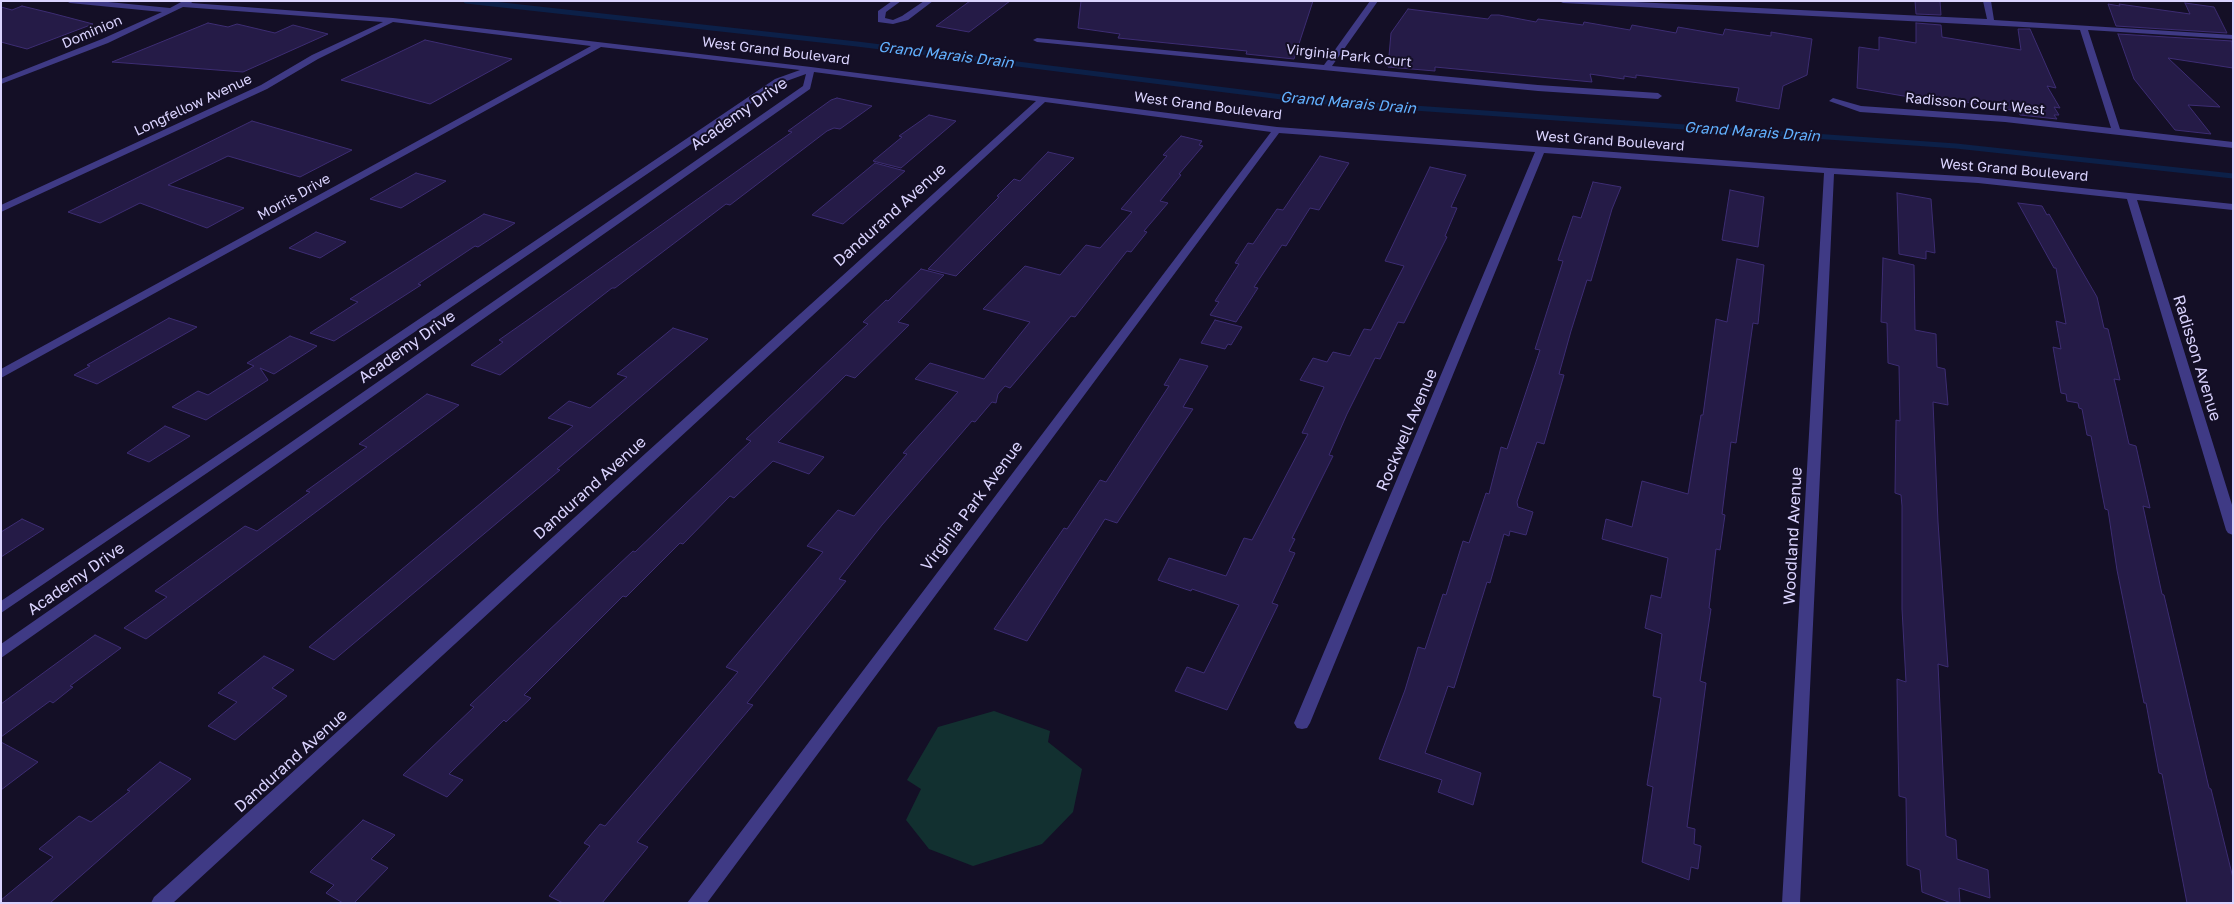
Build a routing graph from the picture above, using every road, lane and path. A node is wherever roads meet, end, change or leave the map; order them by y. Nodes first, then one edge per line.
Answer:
1 (70, 1) edge
2 (897, 1) edge
3 (929, 1) edge
4 (1374, 1) edge
5 (1563, 1) edge
6 (1987, 1) edge
7 (186, 3) edge
8 (1711, 5) edge
9 (172, 10) junction
10 (393, 20) junction
11 (1991, 22) junction
12 (2083, 28) junction
13 (2233, 37) edge
14 (1037, 40) dead end
15 (600, 44) junction
16 (1326, 68) junction
17 (811, 69) junction
18 (1, 82) edge
19 (1658, 96) dead end
20 (1043, 99) junction
21 (1833, 101) dead end
22 (1277, 130) junction
23 (2116, 130) junction
24 (2233, 145) edge
25 (1541, 149) junction
26 (1829, 171) junction
27 (2131, 195) junction
28 (2233, 208) edge
29 (1, 209) edge
30 (1, 374) edge
31 (2233, 530) edge
32 (1, 608) edge
33 (1, 652) edge
34 (1302, 723) dead end
35 (160, 903) edge
36 (696, 903) edge
37 (1791, 903) edge

1 - 9 street
2 - 3 street
4 - 16 street
5 - 8 street
6 - 11 street
7 - 9 street, Dominion
7 - 10 street, West Grand Boulevard
8 - 11 street
9 - 18 street, Dominion
10 - 15 street, West Grand Boulevard
10 - 29 street, Longfellow Avenue
11 - 12 street
12 - 13 street
12 - 23 street
14 - 16 street, Virginia Park Court
15 - 17 street, West Grand Boulevard
15 - 30 street, Morris Drive
16 - 19 street, Virginia Park Court
17 - 20 street, West Grand Boulevard
17 - 32 street, Academy Drive
17 - 33 street, Academy Drive
20 - 22 street, West Grand Boulevard
20 - 35 street, Dandurand Avenue
21 - 23 street, Radisson Court West
22 - 25 street, West Grand Boulevard
22 - 36 street, Virginia Park Avenue
23 - 24 street, Radisson Court West
25 - 26 street, West Grand Boulevard
25 - 34 street, Rockwell Avenue
26 - 27 street, West Grand Boulevard
26 - 37 street, Woodland Avenue
27 - 28 street, West Grand Boulevard
27 - 31 street, Radisson Avenue

